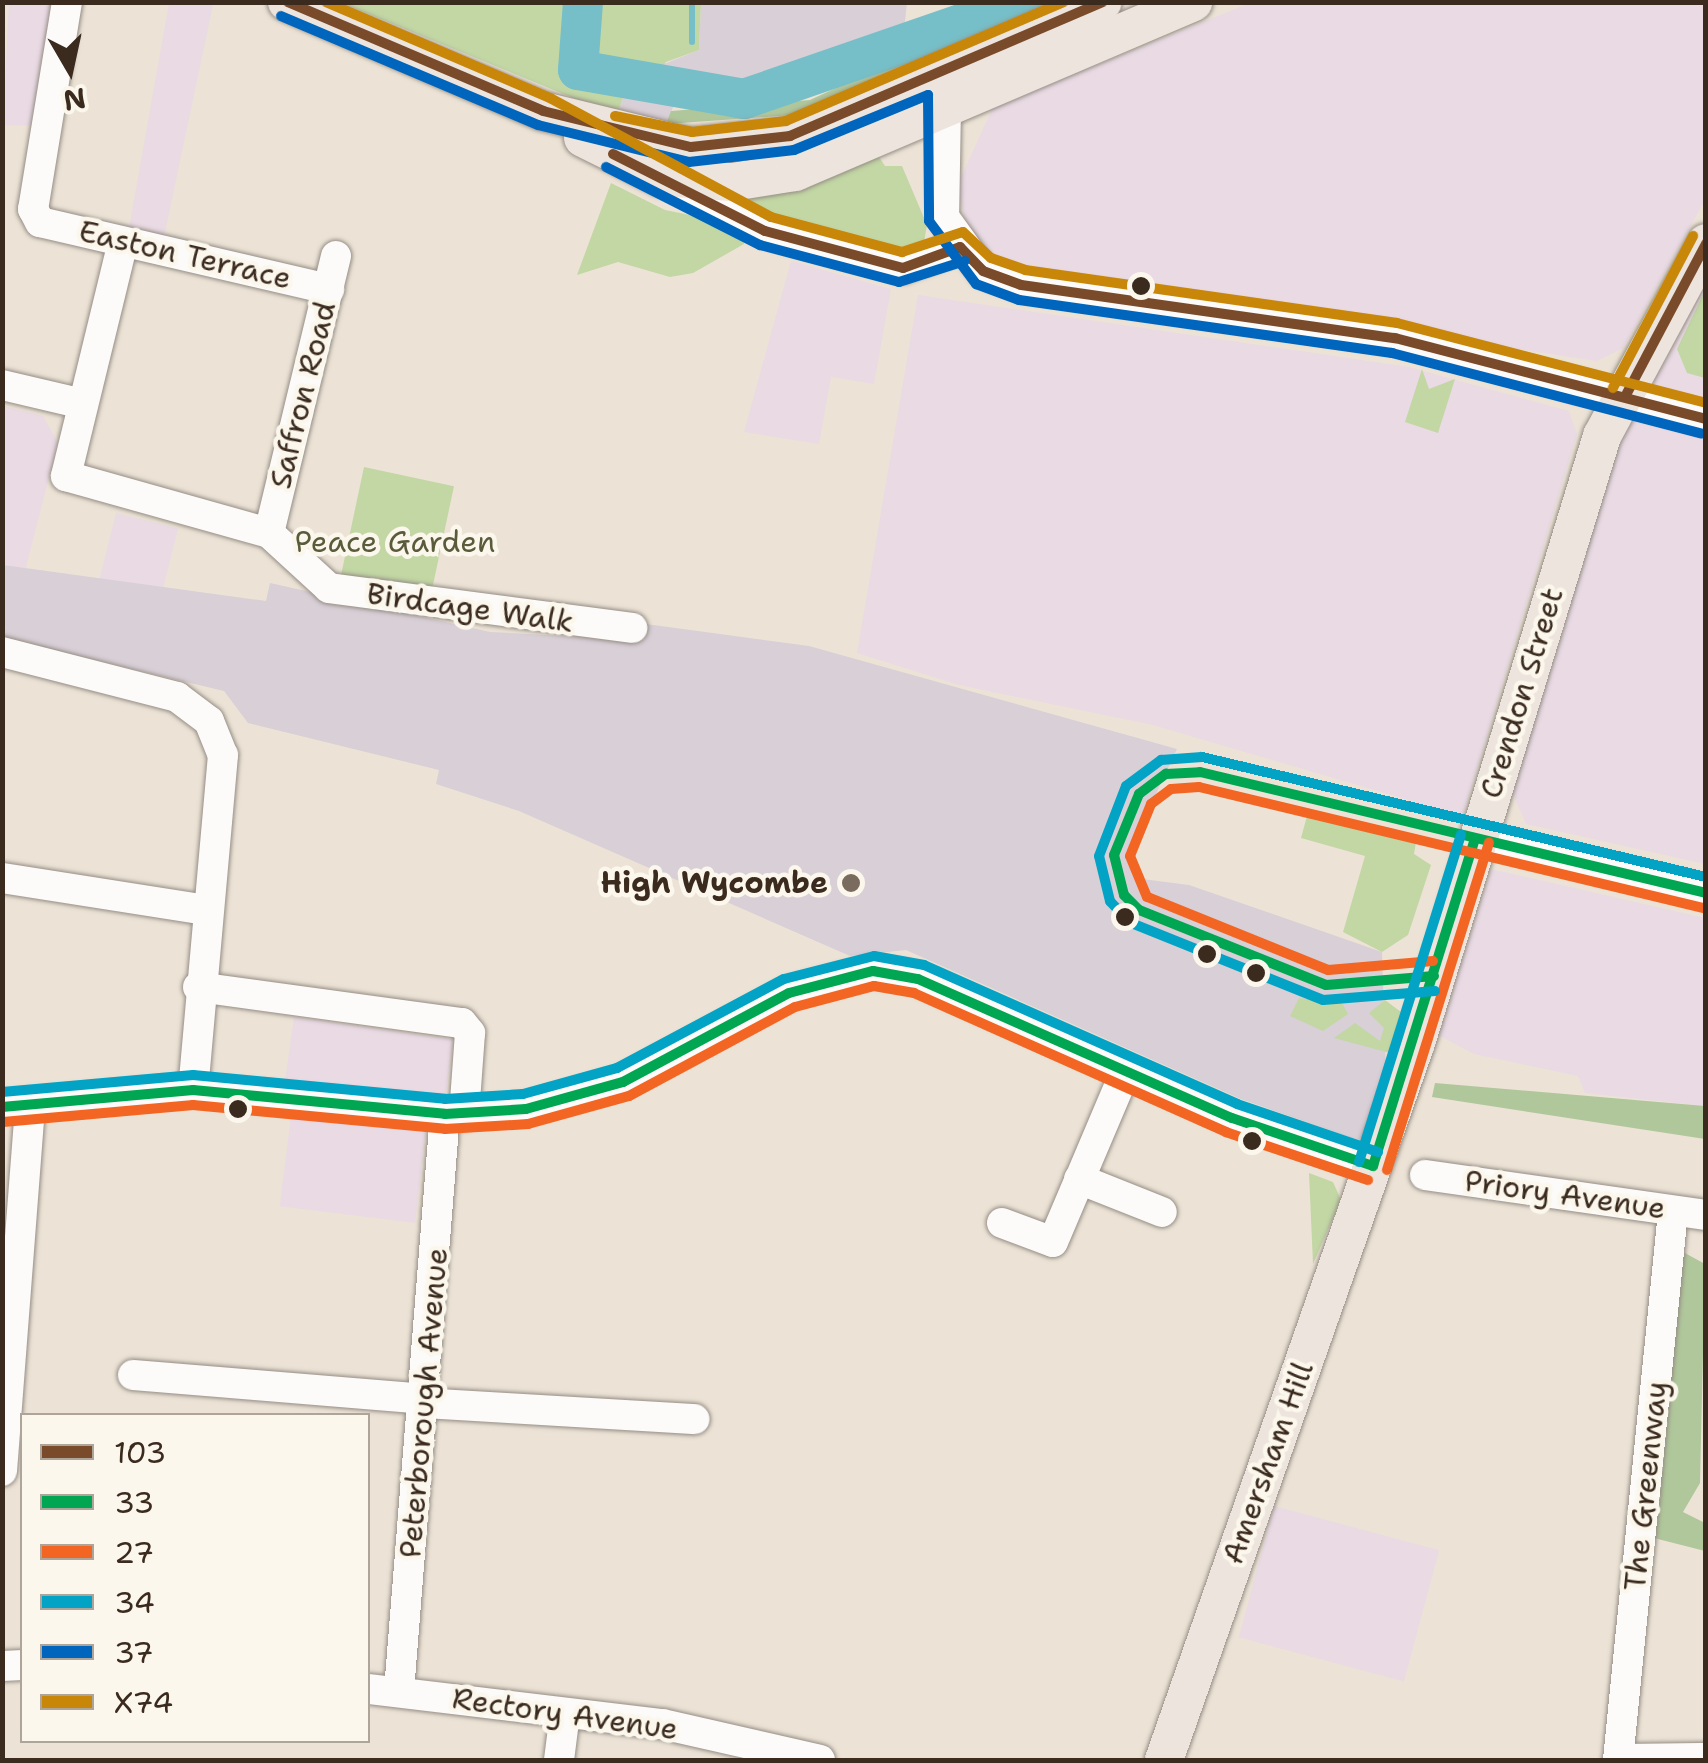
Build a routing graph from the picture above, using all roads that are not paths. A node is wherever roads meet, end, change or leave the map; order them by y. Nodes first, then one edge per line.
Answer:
1 (67, 2) edge
2 (286, 2) edge
3 (1103, 2) edge
4 (1194, 2) edge
5 (942, 91) junction
6 (657, 159) junction
7 (123, 242) junction
8 (1706, 242) edge
9 (960, 247) junction
10 (336, 256) dead end
11 (330, 288) junction
12 (2, 385) edge
13 (1626, 395) junction
14 (83, 404) junction
15 (1706, 420) edge
16 (269, 533) junction
17 (632, 628) dead end
18 (2, 652) edge
19 (1475, 838) junction
20 (2, 878) edge
21 (1706, 893) edge
22 (207, 910) junction
23 (198, 987) junction
24 (1124, 1072) junction
25 (193, 1090) junction
26 (16, 1106) edge
27 (454, 1115) junction
28 (1375, 1158) junction
29 (1426, 1175) dead end
30 (1080, 1178) junction
31 (1162, 1212) dead end
32 (1673, 1212) junction
33 (1706, 1215) edge
34 (1002, 1222) dead end
35 (133, 1375) dead end
36 (423, 1401) junction
37 (695, 1419) dead end
38 (2, 1471) edge
39 (370, 1688) edge
40 (399, 1692) junction
41 (566, 1714) junction
42 (1706, 1758) edge
43 (559, 1760) edge
44 (820, 1760) edge
45 (1164, 1760) edge
46 (1618, 1760) edge

1 - 7 street, Easton Terrace
2 - 6 main road
3 - 5 main road
4 - 5 main road
5 - 6 main road
5 - 9 street
6 - 9 street
7 - 11 street, Easton Terrace
7 - 14 street
8 - 13 main road, Crendon Street
9 - 13 street
10 - 11 street, Saffron Road
11 - 16 street, Saffron Road
12 - 14 street
13 - 15 street
13 - 19 main road, Crendon Street
14 - 16 street
16 - 17 street, Birdcage Walk
18 - 22 street
19 - 21 street
19 - 28 main road, Crendon Street
20 - 22 street
22 - 23 street
23 - 25 street
23 - 27 street, Peterborough Avenue
24 - 27 street
24 - 28 street
24 - 30 street
25 - 26 street
25 - 27 street
26 - 38 street
27 - 36 street, Peterborough Avenue
28 - 45 main road, Amersham Hill
29 - 32 street, Priory Avenue
30 - 31 street
30 - 34 street
32 - 33 street, Priory Avenue
32 - 46 street, The Greenway
35 - 36 street
36 - 37 street
36 - 40 street, Peterborough Avenue
39 - 40 street, Rectory Avenue
40 - 41 street, Rectory Avenue
41 - 43 street
41 - 44 street, Rectory Avenue
42 - 46 street

